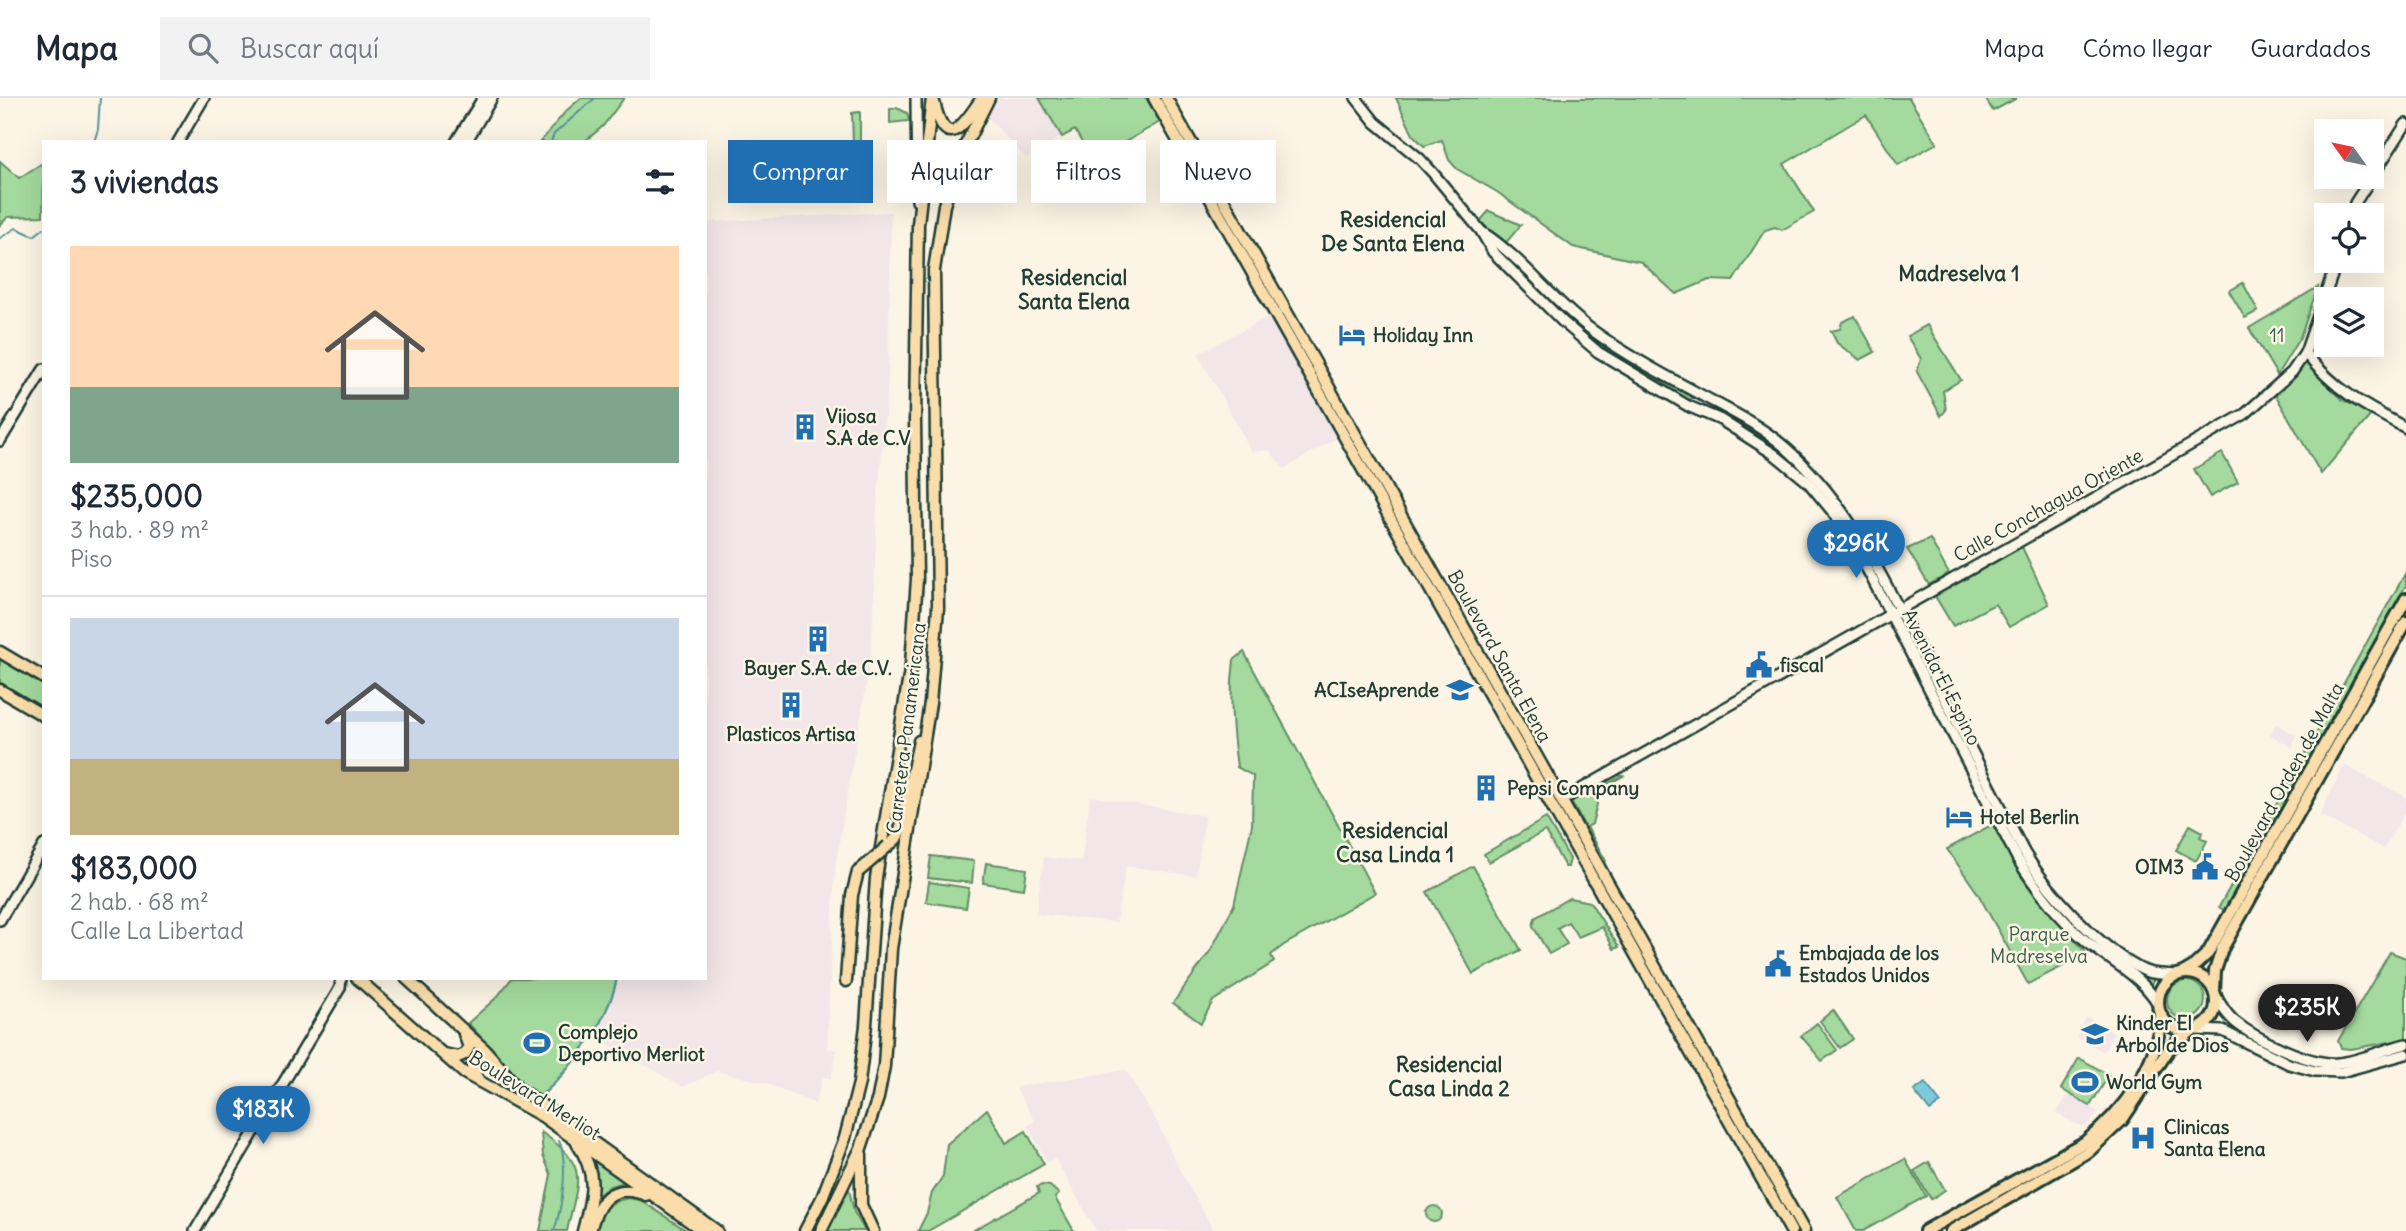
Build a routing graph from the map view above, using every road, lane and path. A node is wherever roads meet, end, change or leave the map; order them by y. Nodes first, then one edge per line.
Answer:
1 (204, 98) edge
2 (483, 98) edge
3 (492, 98) edge
4 (916, 98) edge
5 (933, 98) edge
6 (982, 98) edge
7 (989, 98) edge
8 (1154, 98) edge
9 (1166, 98) edge
10 (1356, 98) edge
11 (2406, 124) edge
12 (179, 140) edge
13 (457, 140) edge
14 (467, 140) edge
15 (2355, 203) edge
16 (918, 224) junction
17 (1481, 230) junction
18 (1251, 271) junction
19 (2333, 273) edge
20 (1284, 308) junction
21 (1273, 312) junction
22 (1301, 338) junction
23 (2305, 353) junction
24 (42, 372) edge
25 (1330, 413) junction
26 (2406, 428) edge
27 (1358, 440) junction
28 (0, 441) edge
29 (1346, 442) junction
30 (1375, 470) junction
31 (2406, 599) edge
32 (1895, 612) junction
33 (2406, 622) edge
34 (0, 652) edge
35 (42, 677) edge
36 (0, 690) edge
37 (930, 703) junction
38 (42, 715) edge
39 (1527, 763) junction
40 (1562, 800) junction
41 (1553, 808) junction
42 (1585, 843) junction
43 (42, 848) edge
44 (0, 920) edge
45 (2180, 974) junction
46 (359, 980) edge
47 (408, 980) edge
48 (846, 981) dead end
49 (340, 983) edge
50 (2215, 993) junction
51 (2159, 1009) junction
52 (461, 1029) junction
53 (2193, 1031) junction
54 (2406, 1044) edge
55 (440, 1053) junction
56 (2406, 1054) edge
57 (494, 1061) junction
58 (480, 1083) junction
59 (573, 1137) junction
60 (861, 1148) junction
61 (2048, 1169) junction
62 (653, 1185) junction
63 (663, 1204) junction
64 (195, 1231) edge
65 (583, 1231) edge
66 (590, 1231) edge
67 (703, 1231) edge
68 (717, 1231) edge
69 (726, 1231) edge
70 (805, 1231) edge
71 (821, 1231) edge
72 (873, 1231) edge
73 (1791, 1231) edge
74 (1804, 1231) edge
75 (1925, 1231) edge
76 (1951, 1231) edge

1 - 12 main road
2 - 13 main road
3 - 14 main road
4 - 16 main road, Carretera Panamericana
5 - 6 main road
5 - 16 main road, Carretera Panamericana
7 - 37 main road, Carretera Panamericana
8 - 18 main road, Boulevard Santa Elena
9 - 20 main road, Boulevard Santa Elena
10 - 17 main road, Avenida El Espino
11 - 15 main road
16 - 70 main road, Carretera Panamericana
17 - 32 main road, Avenida El Espino
17 - 32 main road, Avenida El Espino
18 - 20 main road
18 - 21 main road, Boulevard Santa Elena
19 - 23 main road, Calle Conchagua Oriente
20 - 22 main road, Boulevard Santa Elena
21 - 22 main road
21 - 25 main road, Boulevard Santa Elena
22 - 27 main road, Boulevard Santa Elena
23 - 26 main road
23 - 32 main road, Calle Conchagua Oriente
24 - 28 main road
25 - 27 main road
25 - 29 main road, Boulevard Santa Elena
27 - 30 main road, Boulevard Santa Elena
29 - 30 main road
29 - 39 main road, Boulevard Santa Elena
30 - 40 main road, Boulevard Santa Elena
31 - 45 highway, Boulevard Orden de Malta
32 - 40 main road, Calle Conchagua Oriente
32 - 45 main road, Avenida El Espino
32 - 51 main road, Avenida El Espino
33 - 50 highway, Boulevard Orden de Malta
34 - 35 main road
36 - 38 main road
37 - 48 main road, bridge
37 - 60 main road, Carretera Panamericana
39 - 40 main road
39 - 41 main road, Boulevard Santa Elena
40 - 42 main road, Boulevard Santa Elena
41 - 42 main road
41 - 73 main road, Boulevard Santa Elena
42 - 74 main road, Boulevard Santa Elena
43 - 44 main road
45 - 50 highway
45 - 51 highway
46 - 55 main road, Boulevard Merliot
47 - 52 main road, Boulevard Merliot
49 - 64 main road
50 - 53 highway
50 - 54 main road
51 - 53 highway
51 - 61 highway
52 - 55 main road
52 - 57 main road, Boulevard Merliot
53 - 56 main road
53 - 61 highway
55 - 58 main road, Boulevard Merliot
57 - 58 main road
57 - 62 main road, Boulevard Merliot
58 - 59 main road, Boulevard Merliot
59 - 63 main road, Boulevard Merliot
59 - 65 main road
60 - 71 main road, Carretera Panamericana
60 - 72 main road
61 - 75 highway
61 - 76 highway
62 - 68 main road, Boulevard Merliot
62 - 69 main road
63 - 66 main road
63 - 67 main road, Boulevard Merliot

